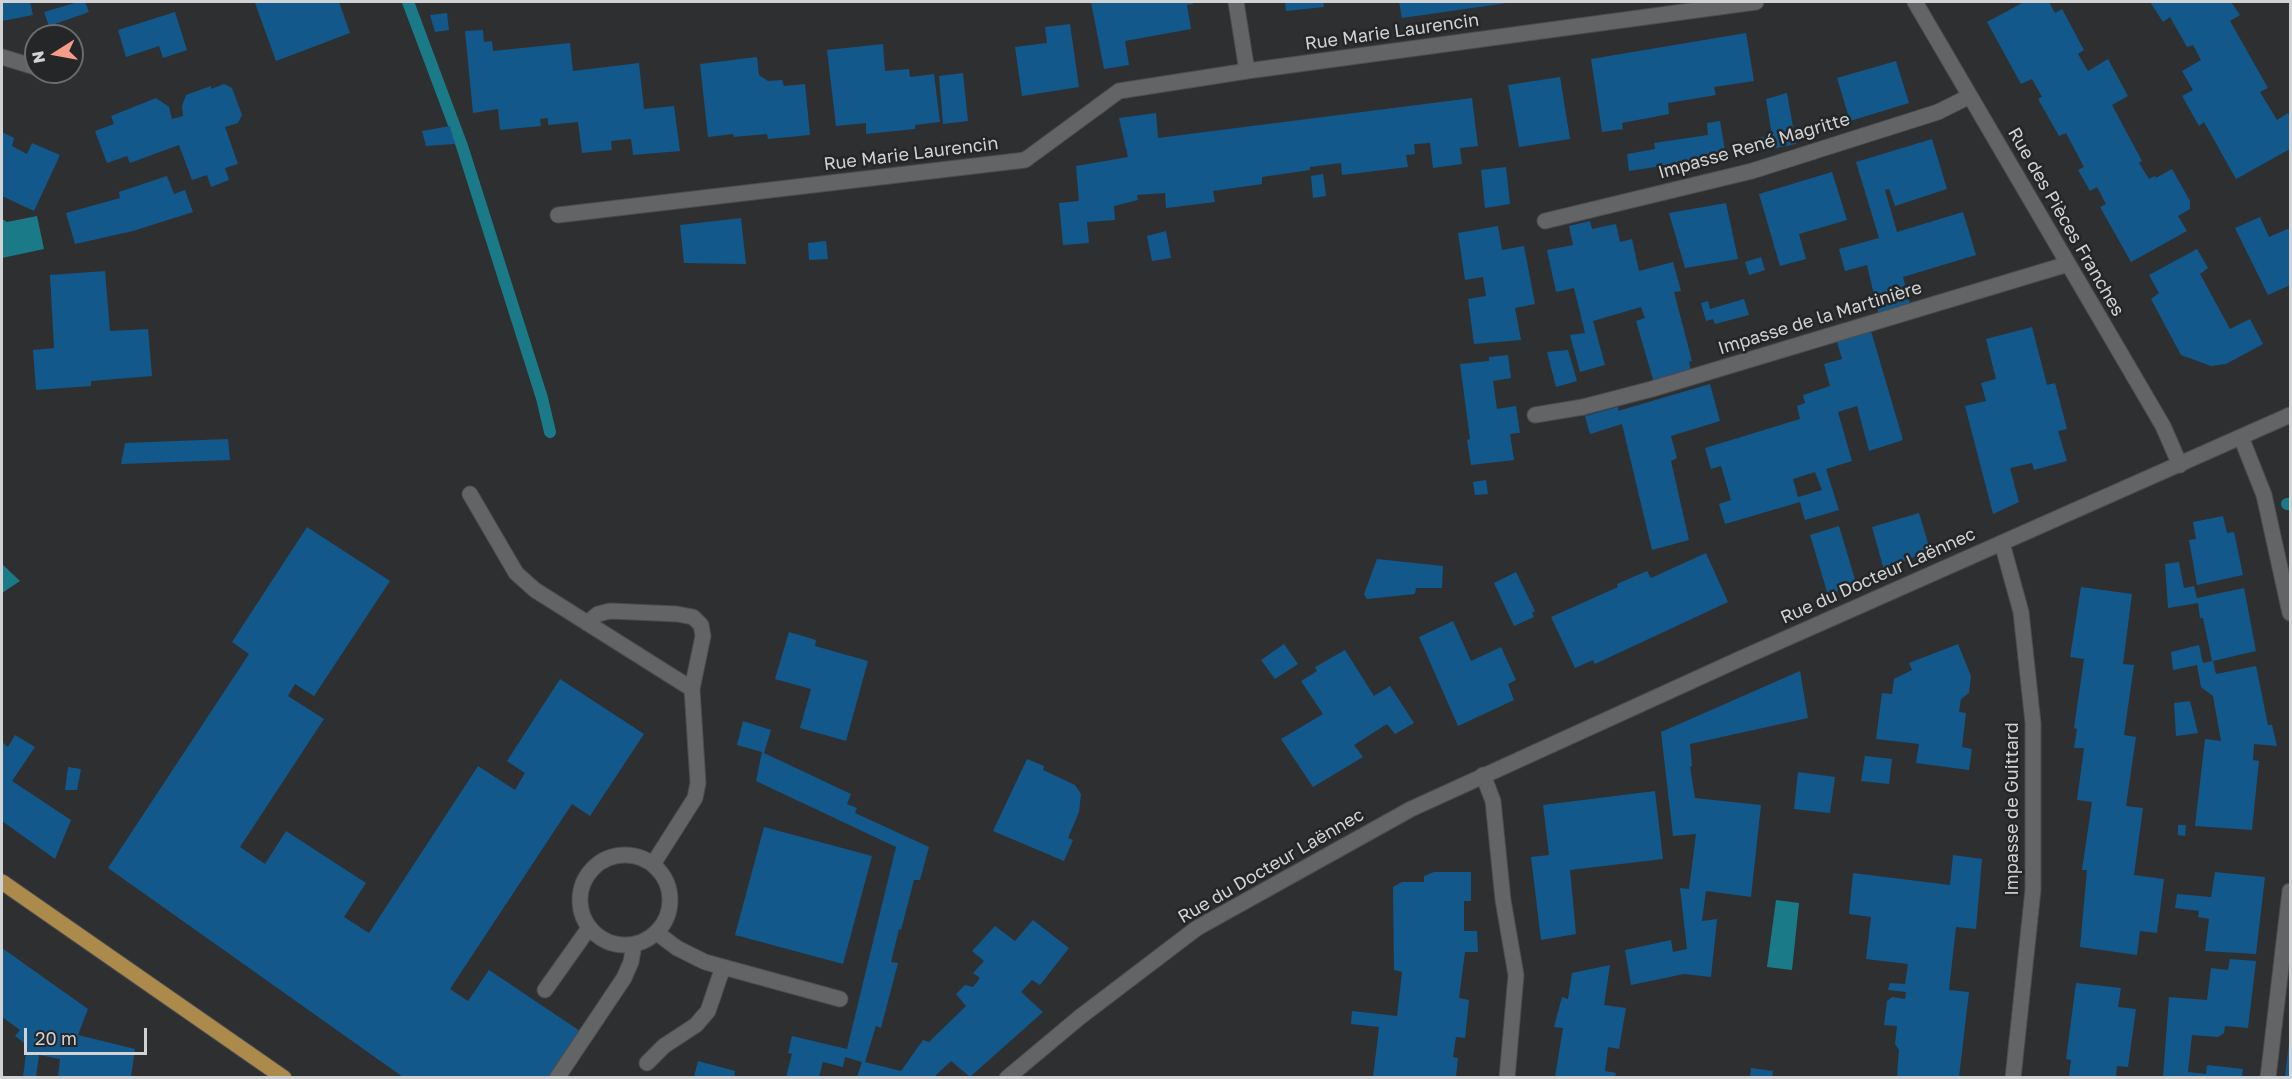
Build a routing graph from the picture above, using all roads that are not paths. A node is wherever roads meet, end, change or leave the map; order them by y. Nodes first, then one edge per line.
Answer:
1 (1236, 2) edge
2 (1756, 2) edge
3 (1923, 4) edge
4 (2, 57) edge
5 (24, 64) edge
6 (1247, 71) junction
7 (1970, 96) junction
8 (558, 215) dead end
9 (1545, 221) dead end
10 (2067, 264) junction
11 (1535, 415) dead end
12 (2290, 415) edge
13 (2241, 437) junction
14 (2180, 465) junction
15 (470, 494) dead end
16 (2002, 543) junction
17 (2290, 613) edge
18 (587, 623) junction
19 (692, 689) junction
20 (1483, 775) junction
21 (653, 864) junction
22 (2, 882) edge
23 (2290, 891) edge
24 (589, 928) junction
25 (657, 933) junction
26 (634, 945) junction
27 (723, 967) junction
28 (545, 990) dead end
29 (840, 999) dead end
30 (647, 1063) dead end
31 (284, 1077) edge
32 (557, 1077) edge
33 (1007, 1077) edge
34 (1507, 1077) edge
35 (2013, 1077) edge
36 (2268, 1077) edge

1 - 6 street
2 - 6 street, Rue Marie Laurencin
3 - 7 street, Rue des Pièces Franches
4 - 5 street
6 - 8 street, Rue Marie Laurencin
7 - 9 street, Impasse René Magritte
7 - 10 street, Rue des Pièces Franches
10 - 11 street, Impasse de la Martinière
10 - 14 street, Rue des Pièces Franches
12 - 13 street, Rue du Docteur Laënnec
13 - 14 street, Rue du Docteur Laënnec
13 - 17 street
14 - 16 street, Rue du Docteur Laënnec
15 - 18 street
16 - 20 street, Rue du Docteur Laënnec
16 - 35 street, Impasse de Guittard
18 - 19 street
18 - 19 street
19 - 21 street
20 - 33 street, Rue du Docteur Laënnec
20 - 34 street
21 - 24 street
21 - 25 street
22 - 31 main road
23 - 36 street
24 - 26 street
24 - 28 street
25 - 26 street
25 - 27 street
26 - 32 street
27 - 29 street
27 - 30 street

